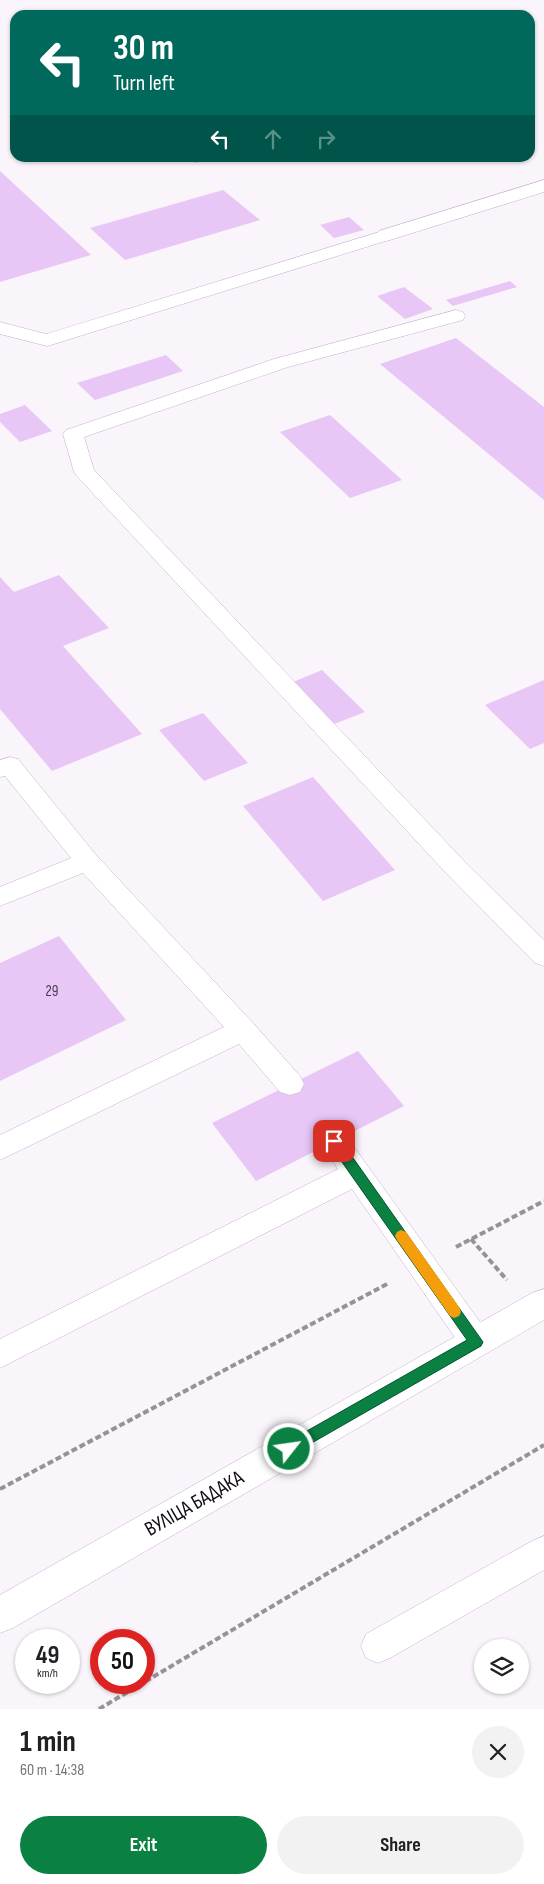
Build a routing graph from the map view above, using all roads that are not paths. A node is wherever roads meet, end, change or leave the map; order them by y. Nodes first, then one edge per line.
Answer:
1 (544, 186) edge
2 (386, 235) joint
3 (456, 316) dead end
4 (0, 328) edge
5 (3, 762) edge
6 (87, 861) junction
7 (0, 897) edge
8 (544, 956) edge
9 (244, 1030) junction
10 (290, 1084) dead end
11 (334, 1141) dead end
12 (0, 1148) edge
13 (357, 1173) junction
14 (544, 1303) edge
15 (476, 1342) junction
16 (0, 1354) edge
17 (544, 1552) edge
18 (0, 1615) edge
19 (378, 1646) dead end

1 - 2 main road
2 - 4 lane
3 - 8 lane
5 - 6 lane
6 - 7 lane
6 - 9 lane
9 - 10 lane
9 - 12 lane
11 - 13 lane
13 - 15 lane
13 - 16 lane
14 - 15 main road, ВУЛІЦА БАДАКА
15 - 18 main road, ВУЛІЦА БАДАКА
17 - 19 lane

